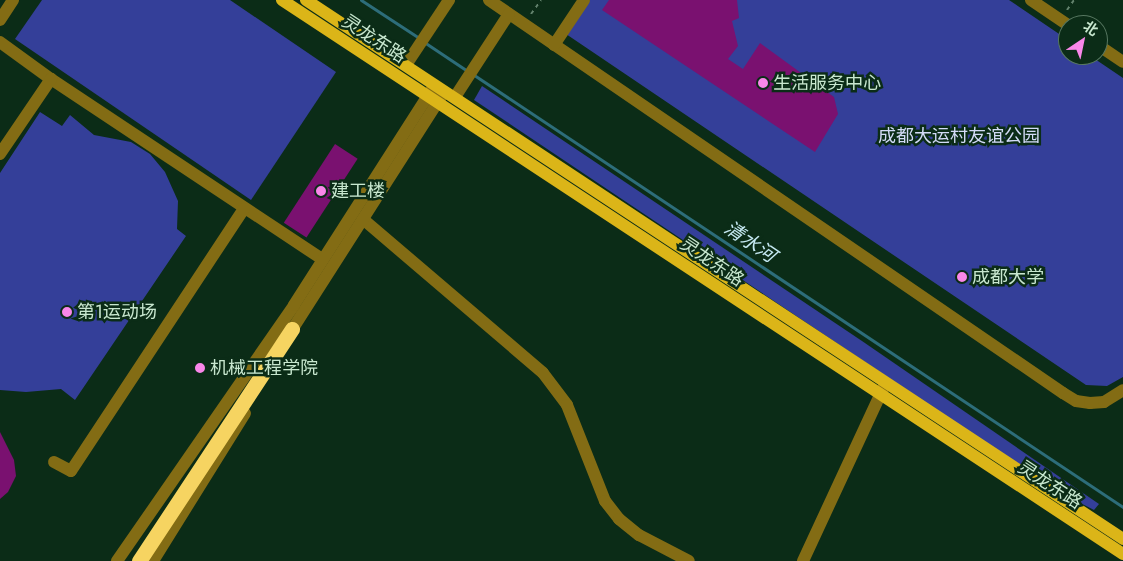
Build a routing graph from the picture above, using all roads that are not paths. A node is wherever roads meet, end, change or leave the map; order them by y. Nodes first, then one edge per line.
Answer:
1 (13, 0) edge
2 (282, 0) edge
3 (306, 0) edge
4 (449, 0) edge
5 (488, 0) edge
6 (584, 0) edge
7 (1031, 0) edge
8 (1058, 18) edge
9 (0, 20) edge
10 (506, 20) junction
11 (0, 42) edge
12 (554, 45) junction
13 (1108, 52) edge
14 (1123, 62) edge
15 (406, 65) junction
16 (51, 79) junction
17 (441, 93) junction
18 (0, 154) edge
19 (244, 208) junction
20 (364, 220) junction
21 (322, 258) junction
22 (292, 329) junction
23 (886, 382) junction
24 (1123, 390) edge
25 (881, 395) junction
26 (54, 462) dead end
27 (1123, 539) edge
28 (1123, 554) edge
29 (117, 561) edge
30 (139, 561) edge
31 (153, 561) edge
32 (689, 561) edge
33 (803, 561) edge

1 - 9 street
2 - 17 main road, 灵龙东路
3 - 15 main road, 灵龙东路
4 - 15 street
5 - 10 street
6 - 12 street
7 - 8 street
10 - 12 street
10 - 17 street
11 - 16 street
12 - 24 street
13 - 14 street
15 - 17 main road, 灵龙东路
16 - 18 street
16 - 19 street
17 - 20 street
17 - 21 street
17 - 23 main road, 灵龙东路
17 - 25 main road, 灵龙东路
19 - 21 street
19 - 26 street
20 - 22 street
20 - 32 street
21 - 29 street
22 - 30 highway
22 - 31 street
23 - 25 street
23 - 27 main road, 灵龙东路
25 - 28 main road, 灵龙东路
25 - 33 street

